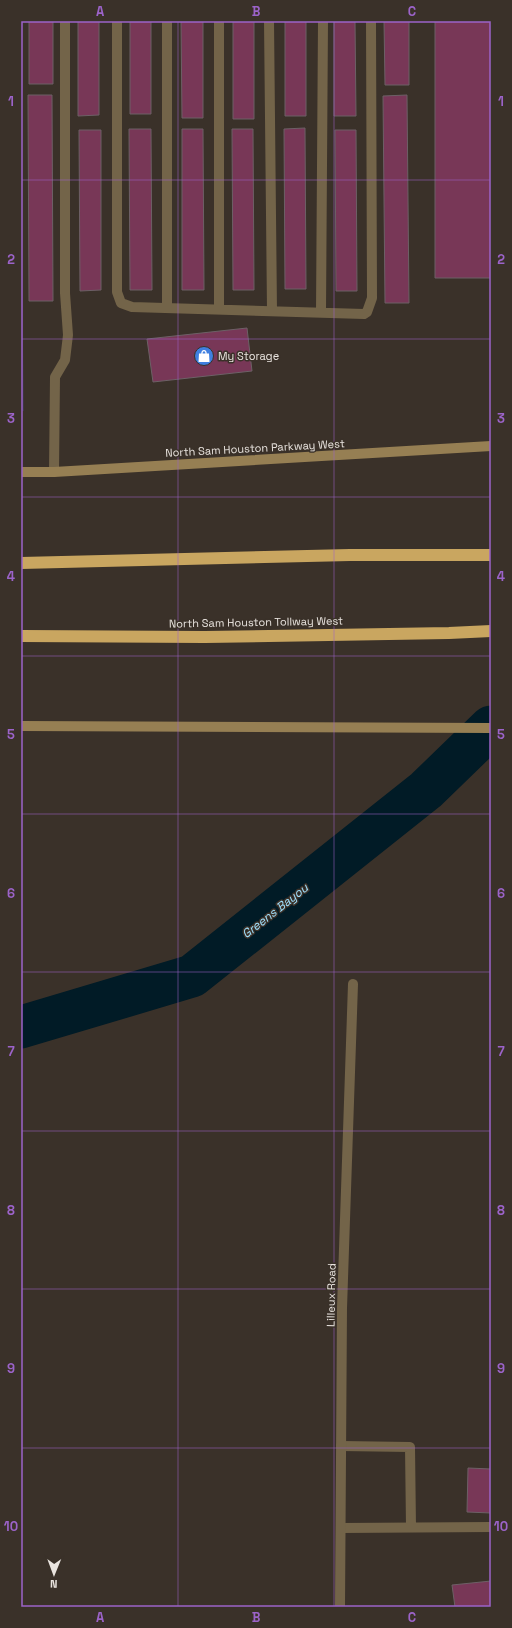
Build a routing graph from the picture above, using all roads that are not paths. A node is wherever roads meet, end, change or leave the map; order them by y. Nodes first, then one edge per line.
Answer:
1 (65, 21) edge
2 (117, 21) edge
3 (167, 21) edge
4 (219, 21) edge
5 (269, 21) edge
6 (323, 21) edge
7 (371, 21) edge
8 (167, 308) junction
9 (219, 310) junction
10 (272, 311) junction
11 (321, 312) junction
12 (491, 446) edge
13 (21, 472) edge
14 (54, 472) junction
15 (491, 555) edge
16 (21, 563) edge
17 (491, 631) edge
18 (21, 636) edge
19 (21, 726) edge
20 (491, 728) edge
21 (353, 984) dead end
22 (341, 1446) junction
23 (491, 1527) edge
24 (341, 1528) junction
25 (411, 1528) junction
26 (340, 1607) edge

1 - 14 street
2 - 8 street
3 - 8 street
4 - 9 street
5 - 10 street
6 - 11 street
7 - 11 street
8 - 9 street
9 - 10 street
10 - 11 street
12 - 14 main road, North Sam Houston Parkway West
13 - 14 main road, North Sam Houston Parkway West
15 - 16 highway
17 - 18 highway, North Sam Houston Tollway West
19 - 20 main road
21 - 22 street, Lilleux Road
22 - 24 street, Lilleux Road
22 - 25 street
23 - 25 street
24 - 25 street
24 - 26 street, Lilleux Road

